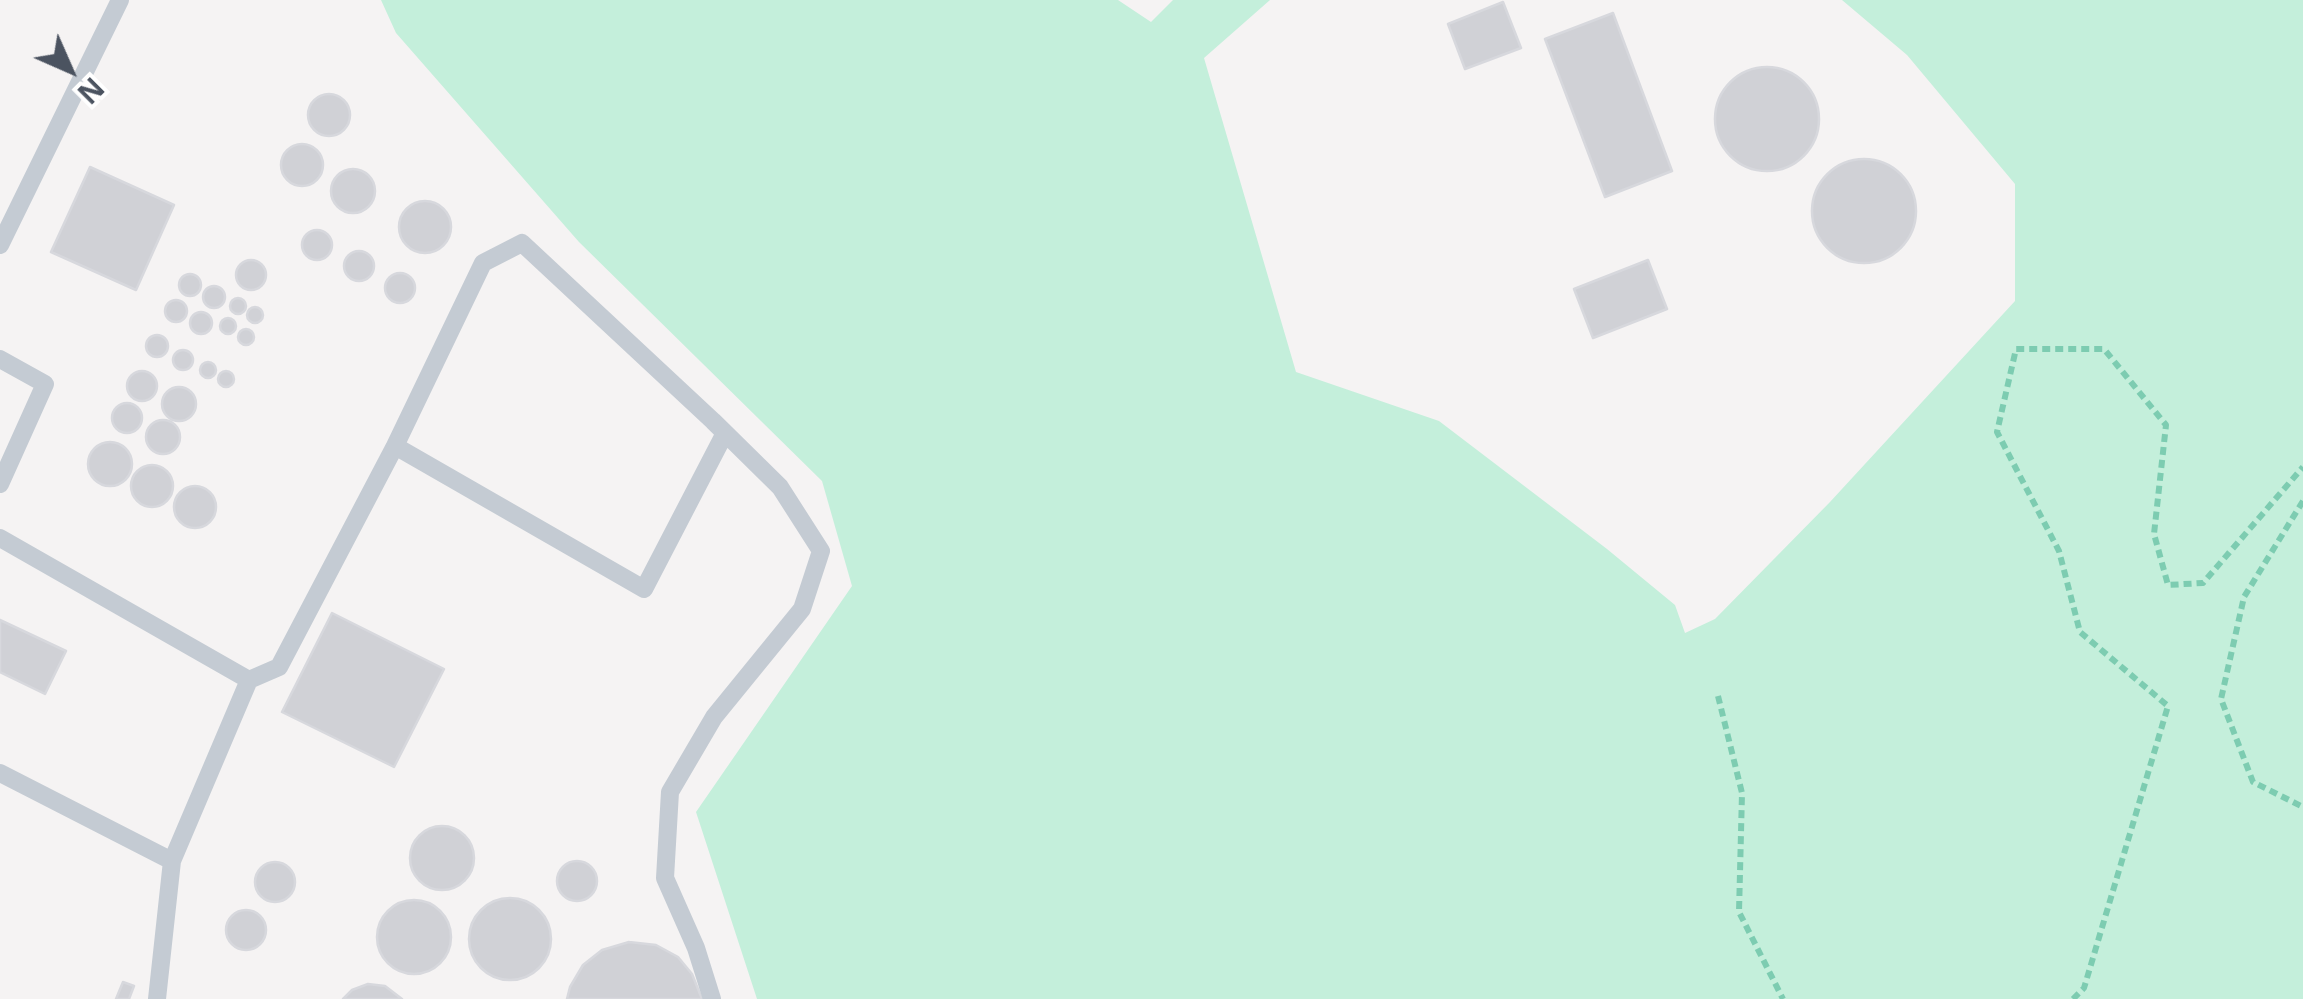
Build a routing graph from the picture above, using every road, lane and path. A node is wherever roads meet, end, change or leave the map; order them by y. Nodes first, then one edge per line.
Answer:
1 (120, 0) edge
2 (0, 245) edge
3 (0, 360) edge
4 (726, 433) junction
5 (395, 446) junction
6 (2303, 466) edge
7 (0, 484) edge
8 (2303, 502) edge
9 (0, 538) edge
10 (249, 680) junction
11 (1718, 696) dead end
12 (0, 773) edge
13 (2303, 807) edge
14 (172, 861) junction
15 (157, 999) edge
16 (712, 999) edge
17 (1782, 999) edge
18 (2073, 999) edge

1 - 2 lane
3 - 7 lane
4 - 5 lane
4 - 5 lane
4 - 16 lane
5 - 10 lane
6 - 18 path
8 - 13 path
9 - 10 lane
10 - 14 lane
11 - 17 path
12 - 14 lane
14 - 15 lane

